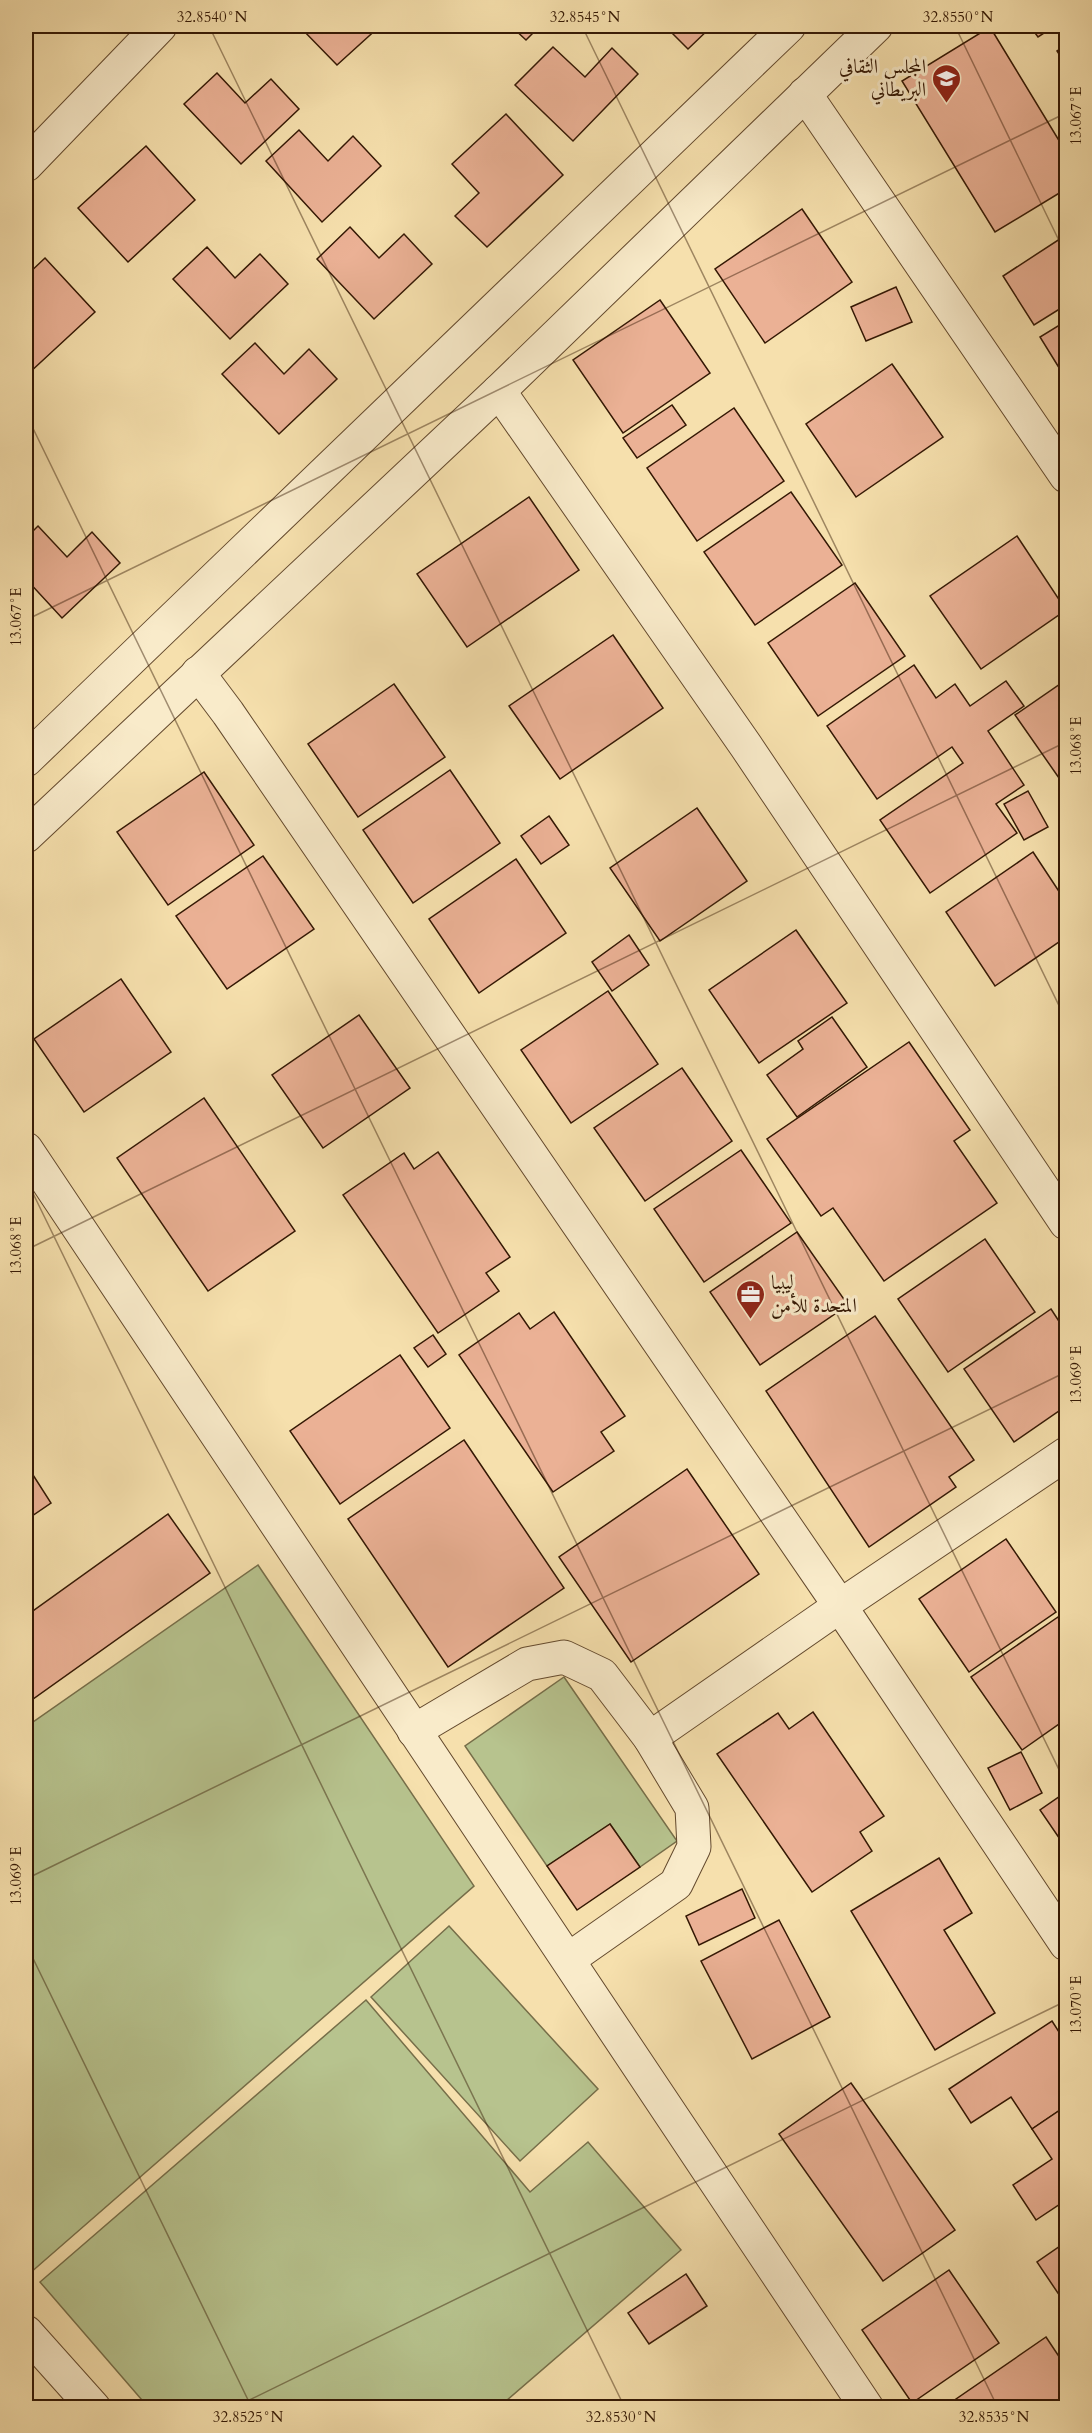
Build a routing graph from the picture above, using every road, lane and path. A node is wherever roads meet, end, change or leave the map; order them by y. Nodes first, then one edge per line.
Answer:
1 (160, 26) edge
2 (789, 26) edge
3 (876, 26) edge
4 (806, 94) junction
5 (26, 165) edge
6 (499, 391) junction
7 (1066, 476) edge
8 (198, 673) junction
9 (26, 760) edge
10 (31, 818) edge
11 (26, 1149) edge
12 (1066, 1222) edge
13 (1066, 1454) edge
14 (840, 1606) junction
15 (414, 1731) junction
16 (650, 1738) junction
17 (1066, 1944) edge
18 (569, 1959) junction
19 (26, 2332) edge
20 (94, 2408) edge
21 (867, 2408) edge

1 - 5 street
2 - 9 street
3 - 4 street
4 - 6 street
4 - 7 street
6 - 8 street
6 - 12 street
8 - 10 street
8 - 14 street
11 - 15 street
13 - 14 street
14 - 16 street
14 - 17 street
15 - 16 street
15 - 18 street
16 - 18 street
18 - 21 street
19 - 20 street

